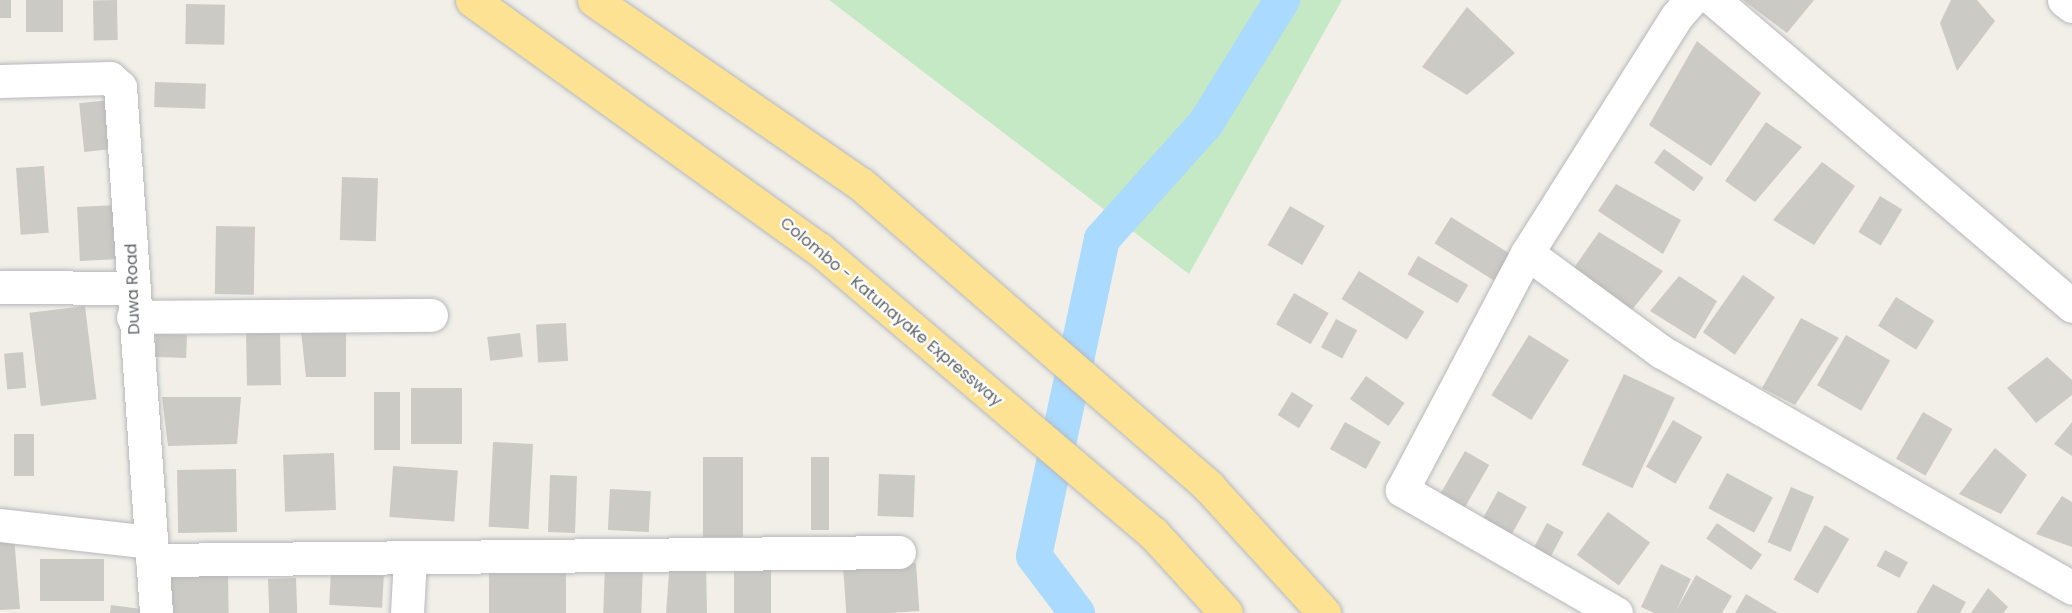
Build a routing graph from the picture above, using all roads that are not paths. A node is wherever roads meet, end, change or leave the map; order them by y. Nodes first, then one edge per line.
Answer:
1 (472, 0) edge
2 (594, 0) edge
3 (1692, 0) edge
4 (1713, 0) edge
5 (2064, 0) edge
6 (2072, 6) edge
7 (0, 81) edge
8 (1527, 253) junction
9 (0, 287) edge
10 (133, 302) junction
11 (2072, 306) edge
12 (431, 315) dead end
13 (0, 525) edge
14 (152, 551) junction
15 (899, 552) dead end
16 (410, 557) junction
17 (2072, 588) edge
18 (156, 613) edge
19 (407, 613) edge
20 (1226, 613) edge
21 (1324, 613) edge
22 (1616, 613) edge

1 - 20 highway, Colombo - Katunayake Expressway
2 - 21 highway
3 - 8 street
4 - 11 street
5 - 6 street
7 - 10 street, Duwa Road
8 - 17 street
8 - 22 street
9 - 10 street
10 - 12 street
10 - 14 street, Duwa Road
13 - 14 street
14 - 16 street
14 - 18 street, Duwa Road
15 - 16 street
16 - 19 street

